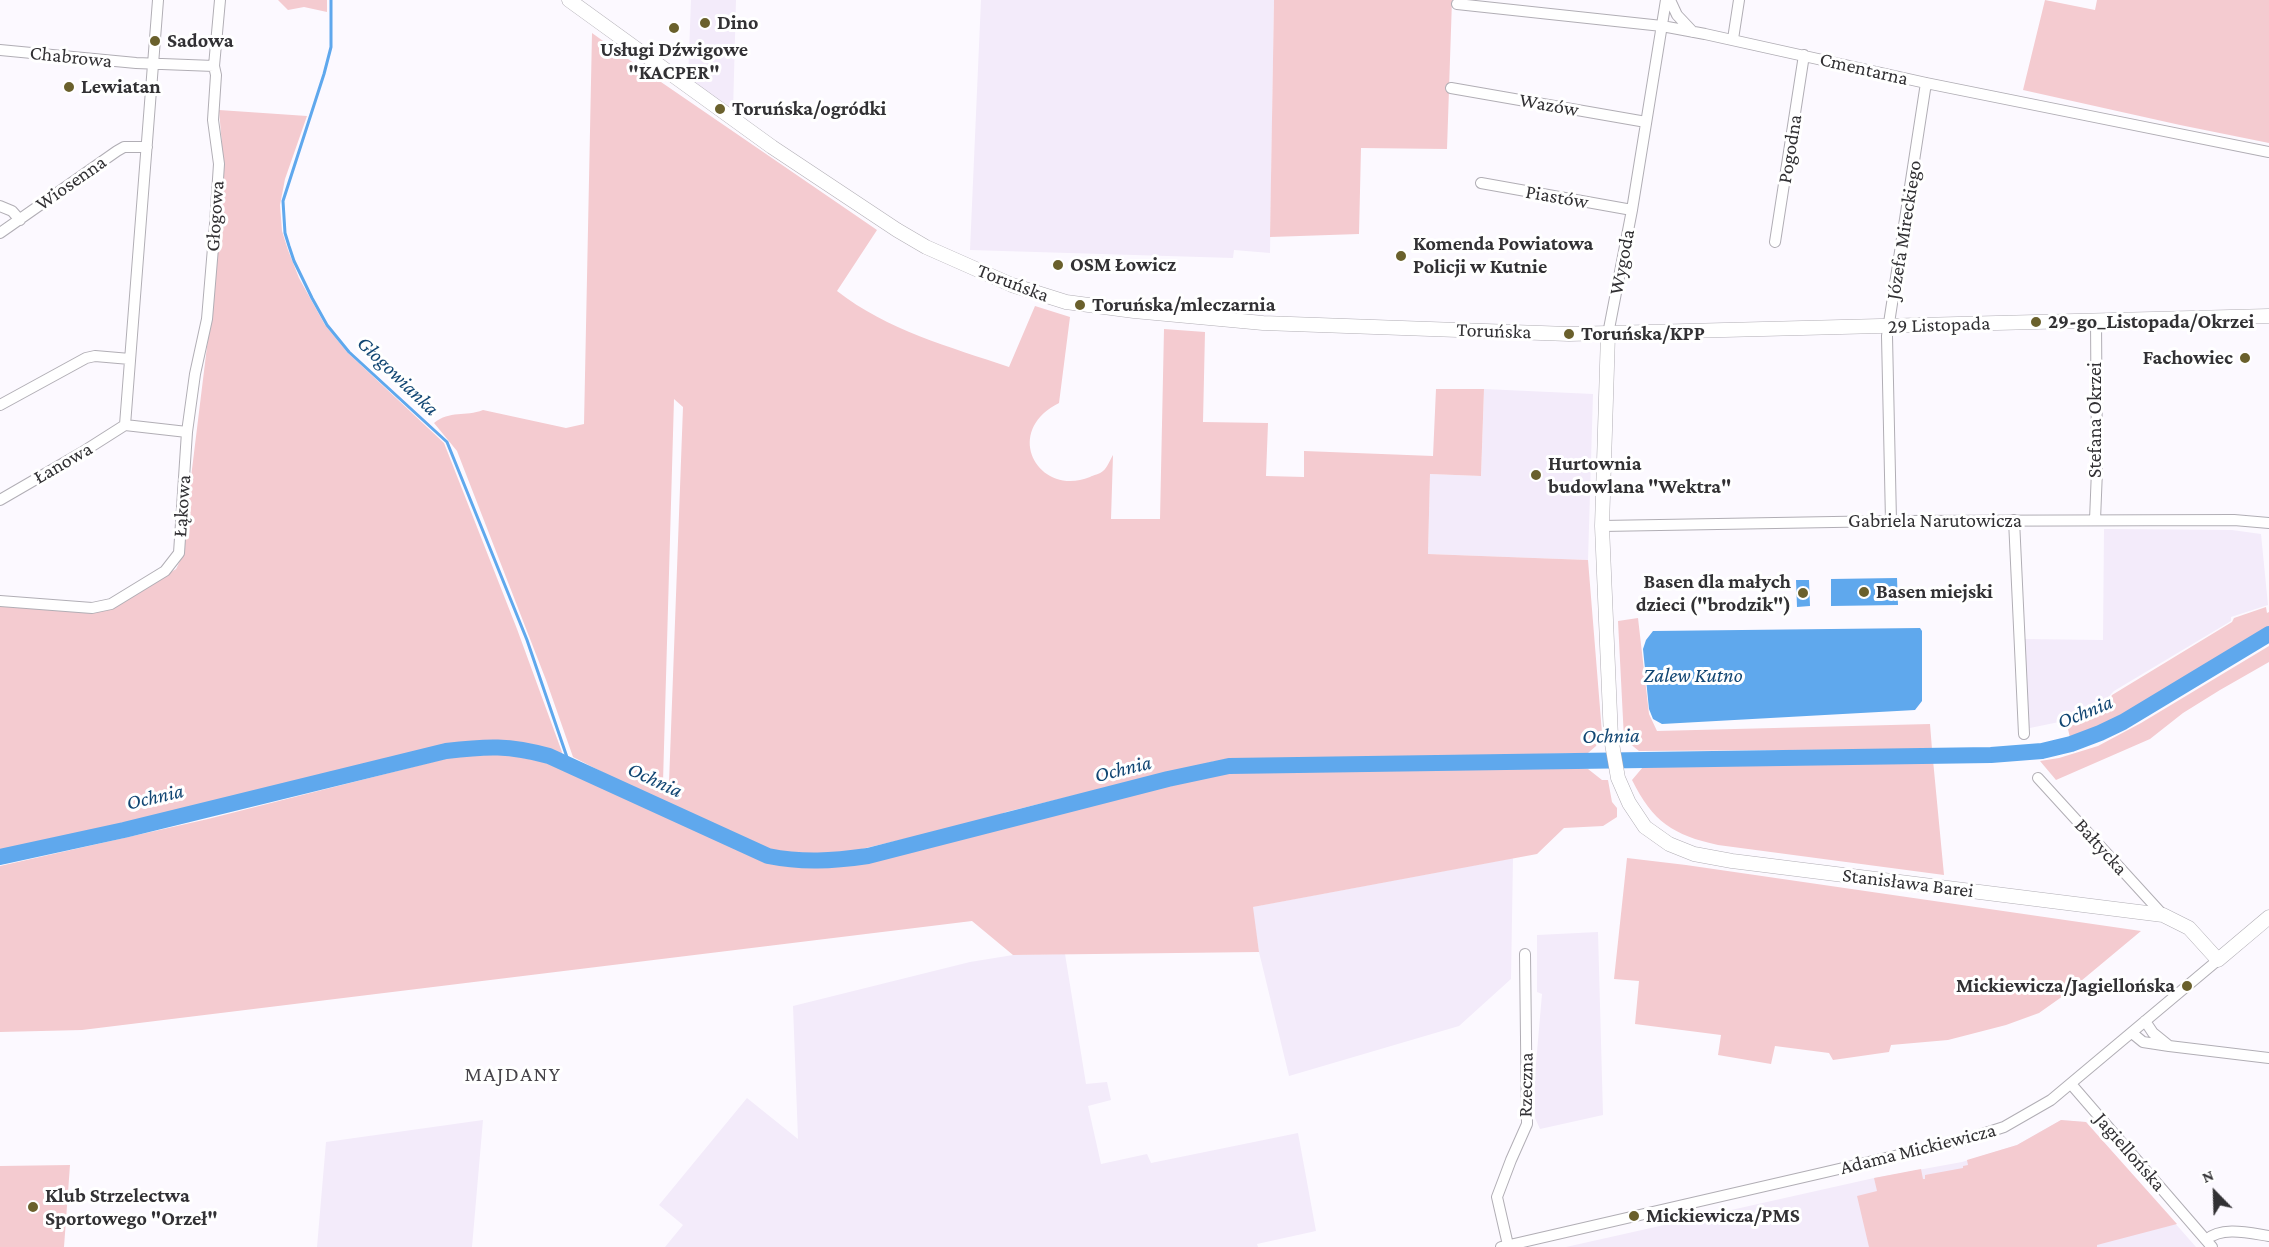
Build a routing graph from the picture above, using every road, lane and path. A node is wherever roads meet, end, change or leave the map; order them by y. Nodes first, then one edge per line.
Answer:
1 (158, 0) edge
2 (220, 0) edge
3 (569, 0) edge
4 (1668, 0) edge
5 (1739, 0) edge
6 (1457, 4) dead end
7 (1524, 5) edge
8 (1662, 26) junction
9 (1694, 32) junction
10 (1733, 39) junction
11 (0, 50) edge
12 (1804, 56) junction
13 (153, 64) junction
14 (214, 66) junction
15 (1926, 83) junction
16 (1451, 88) dead end
17 (1646, 122) junction
18 (147, 147) junction
19 (2269, 152) edge
20 (1481, 183) dead end
21 (0, 206) edge
22 (1632, 210) junction
23 (20, 220) junction
24 (0, 233) edge
25 (1775, 242) dead end
26 (2269, 316) edge
27 (2096, 320) junction
28 (1888, 326) junction
29 (1608, 333) junction
30 (130, 359) junction
31 (0, 405) edge
32 (125, 424) junction
33 (187, 432) junction
34 (0, 500) edge
35 (2014, 520) junction
36 (2095, 520) junction
37 (1891, 521) junction
38 (2269, 523) edge
39 (1602, 526) junction
40 (0, 601) edge
41 (2024, 734) dead end
42 (2038, 778) dead end
43 (2163, 915) junction
44 (2269, 916) edge
45 (1525, 954) dead end
46 (2218, 960) junction
47 (2145, 1021) junction
48 (2132, 1033) junction
49 (2169, 1046) junction
50 (2269, 1058) edge
51 (2071, 1084) junction
52 (2269, 1236) edge
53 (2209, 1243) edge
54 (1504, 1246) edge

1 - 13 street
2 - 14 street, Głogowa
3 - 29 street, Toruńska
4 - 8 street, Wygoda
4 - 9 street
5 - 10 street
6 - 7 street, Cmentarna
7 - 8 street, Cmentarna
8 - 9 street, Cmentarna
8 - 17 street, Wygoda
9 - 10 street, Cmentarna
10 - 12 street, Cmentarna
11 - 13 street, Chabrowa
12 - 15 street, Cmentarna
12 - 25 street, Pogodna
13 - 14 street, Chabrowa
13 - 18 street
14 - 33 street, Głogowa
15 - 19 street, Cmentarna
15 - 28 street, Józefa Mireckiego
16 - 17 street, Wazów
17 - 22 street, Wygoda
18 - 23 street, Wiosenna
18 - 30 street
20 - 22 street, Piastów
21 - 23 street
22 - 29 street, Wygoda
23 - 24 street, Wiosenna
26 - 27 street, 29 Listopada
27 - 28 street, 29 Listopada
27 - 36 street, Stefana Okrzei
28 - 29 street, 29 Listopada
28 - 37 street, Józefa Mireckiego
29 - 39 street, Wygoda
30 - 31 street
30 - 32 street
32 - 33 street
32 - 34 street, Łanowa
33 - 40 street, Łąkowa
35 - 36 street, Gabriela Narutowicza
35 - 37 street, Gabriela Narutowicza
35 - 41 street
36 - 38 street, Gabriela Narutowicza
37 - 39 street, Gabriela Narutowicza
39 - 43 street, Stanisława Barei
42 - 43 street, Bałtycka
43 - 46 street, Stanisława Barei
44 - 46 street, Adama Mickiewicza
45 - 54 street, Rzeczna
46 - 47 street, Adama Mickiewicza
47 - 48 street, Adama Mickiewicza
47 - 49 street
48 - 49 street
48 - 51 street, Adama Mickiewicza
49 - 50 street
51 - 53 street, Jagiellońska
51 - 54 street, Adama Mickiewicza
52 - 53 street

